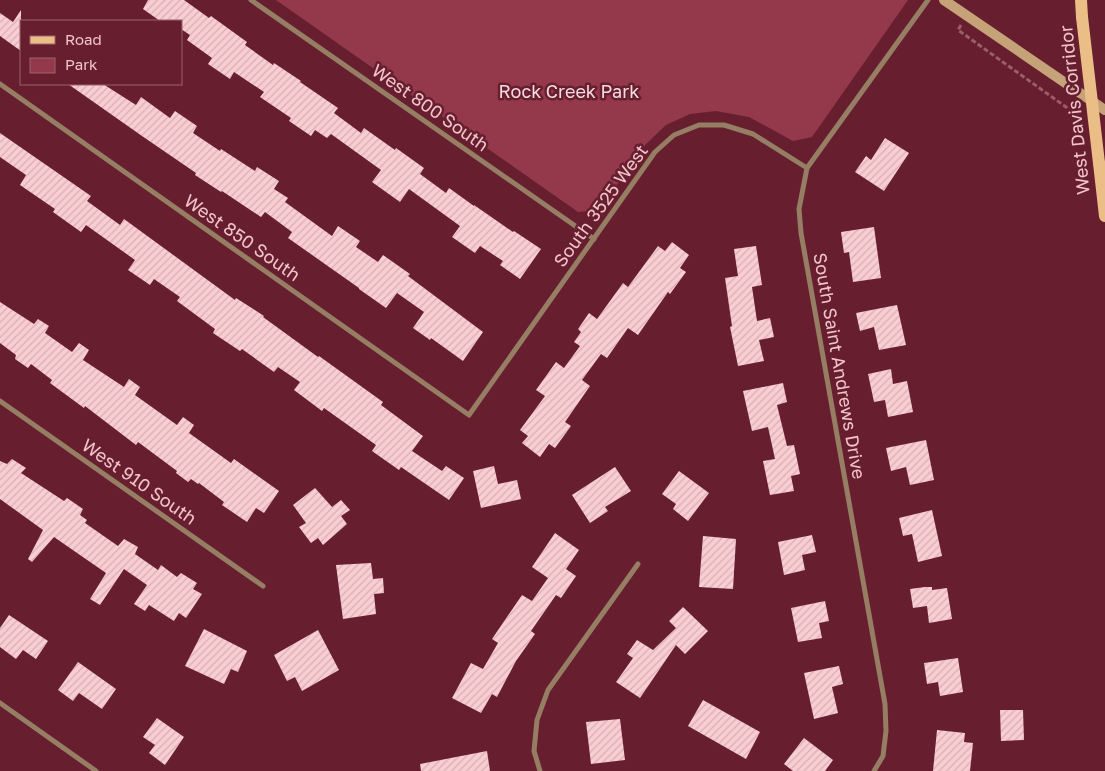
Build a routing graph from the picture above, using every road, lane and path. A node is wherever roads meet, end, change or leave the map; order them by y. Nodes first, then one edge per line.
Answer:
1 (251, 0) edge
2 (928, 0) edge
3 (944, 0) edge
4 (1081, 0) edge
5 (958, 30) dead end
6 (0, 84) edge
7 (1105, 110) edge
8 (1082, 118) dead end
9 (807, 168) junction
10 (1105, 216) edge
11 (594, 239) junction
12 (0, 401) edge
13 (469, 415) joint
14 (638, 564) dead end
15 (263, 586) dead end
16 (0, 703) edge
17 (96, 771) edge
18 (540, 771) edge
19 (874, 771) edge

1 - 11 street, West 800 South
2 - 9 street, South Saint Andrews Drive
3 - 7 street
4 - 10 main road, West Davis Corridor, bridge
5 - 8 path
6 - 13 street, West 850 South
9 - 11 street, South 3525 West
9 - 19 street, South Saint Andrews Drive
11 - 13 street, South 3525 West
12 - 15 street, West 910 South
14 - 18 street
16 - 17 street

